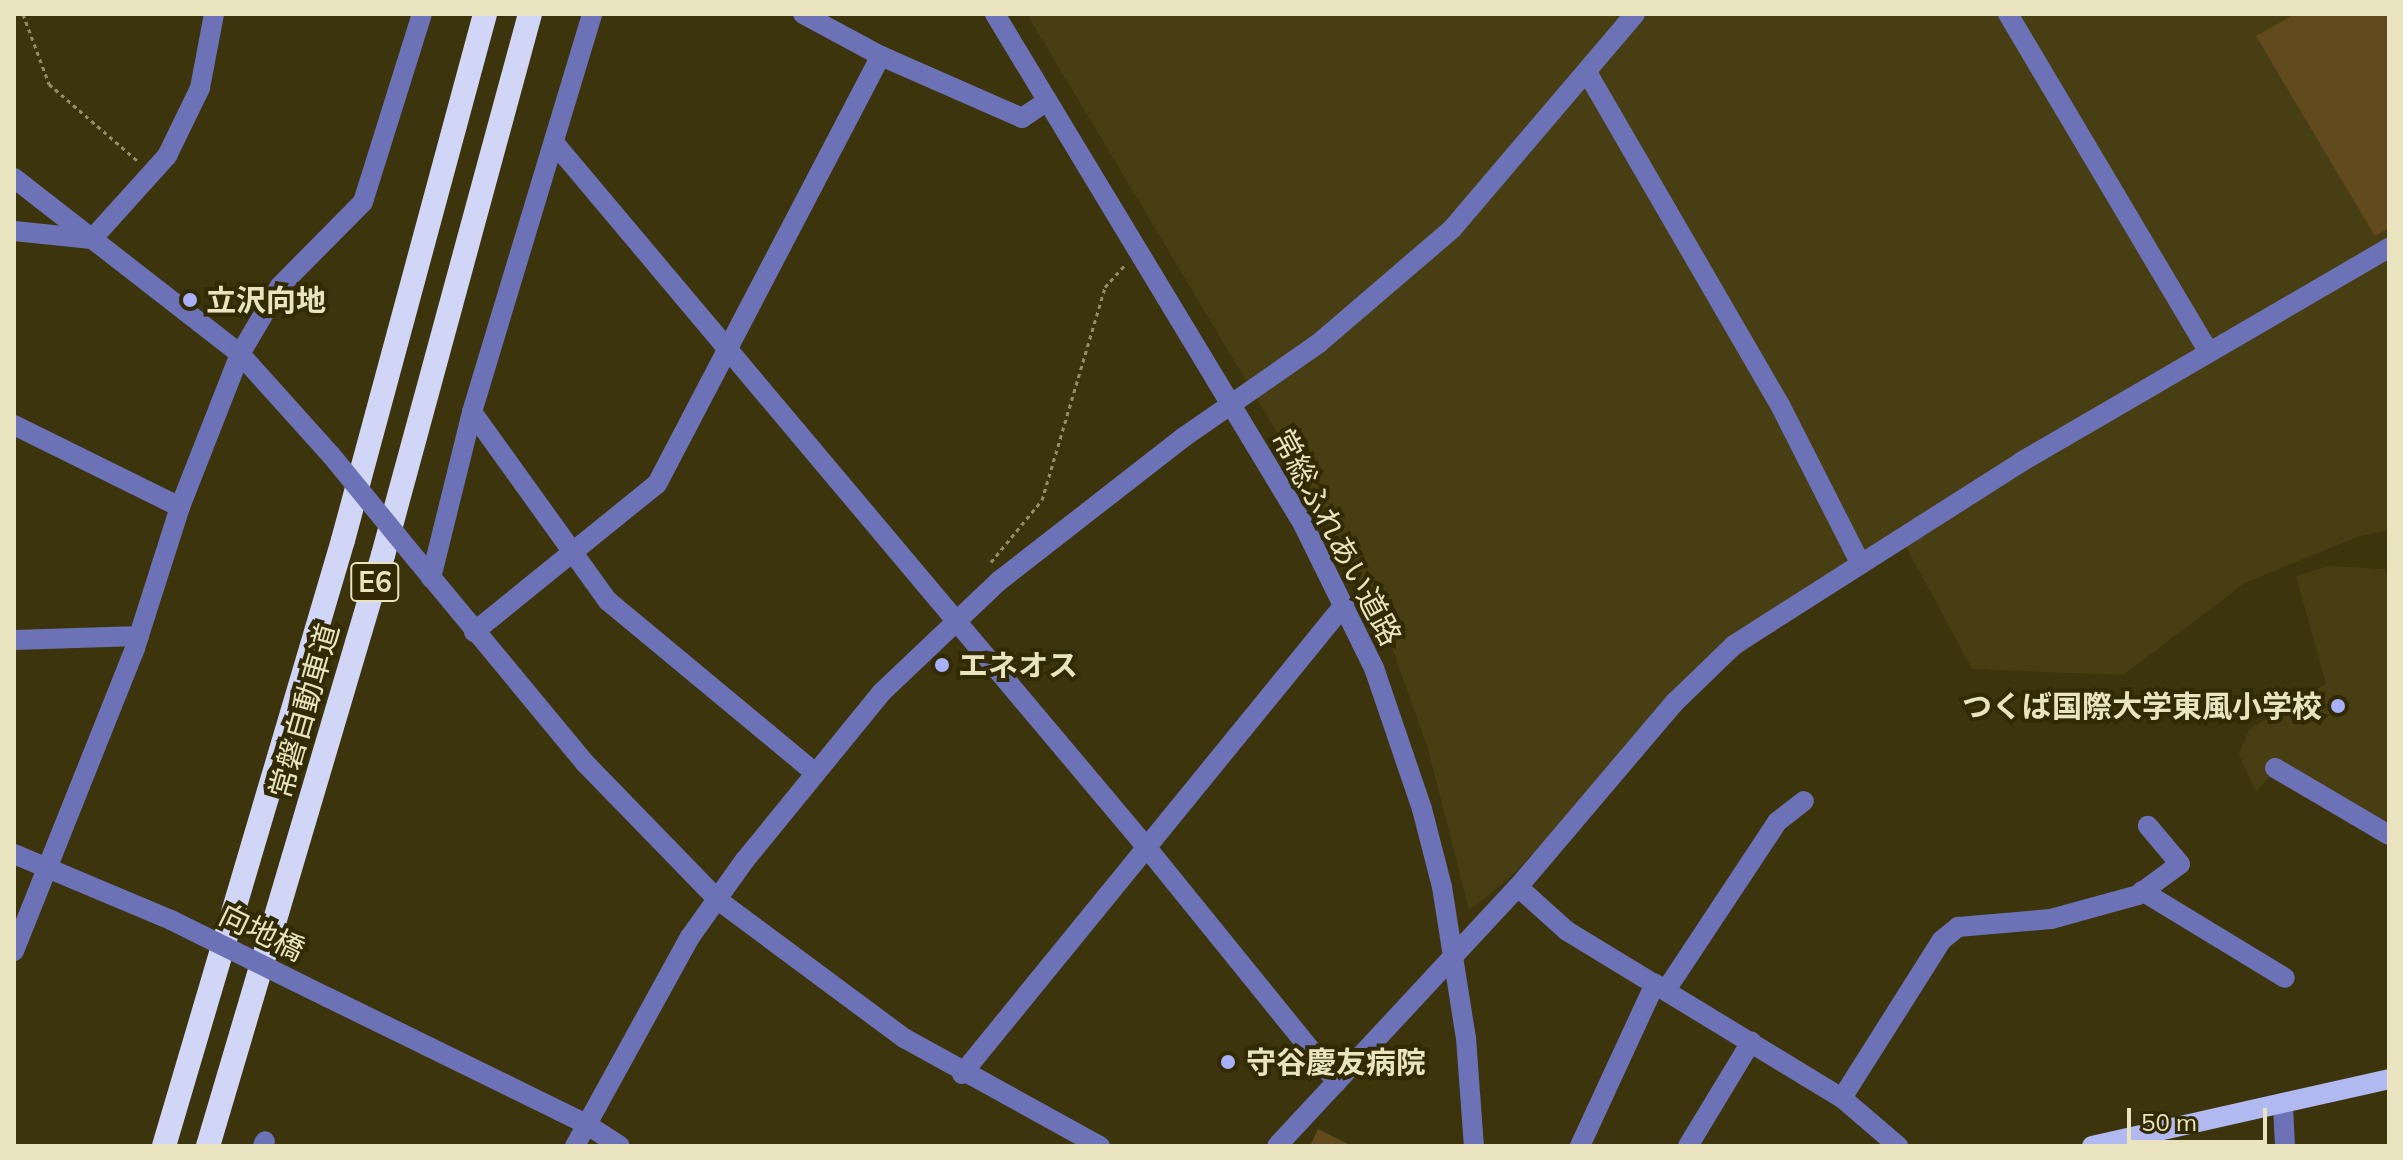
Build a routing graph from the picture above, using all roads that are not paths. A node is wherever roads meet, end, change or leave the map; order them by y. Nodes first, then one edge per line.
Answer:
1 (214, 14) edge
2 (422, 14) edge
3 (485, 14) edge
4 (530, 14) edge
5 (592, 14) edge
6 (803, 14) edge
7 (995, 14) edge
8 (1635, 14) edge
9 (2008, 14) edge
10 (881, 56) junction
11 (1588, 74) junction
12 (1047, 101) junction
13 (556, 145) junction
14 (14, 178) edge
15 (14, 231) edge
16 (92, 239) junction
17 (2389, 248) edge
18 (2209, 352) junction
19 (240, 354) junction
20 (729, 354) junction
21 (1231, 405) junction
22 (472, 412) junction
23 (14, 425) edge
24 (180, 507) junction
25 (572, 552) junction
26 (1860, 563) junction
27 (431, 578) junction
28 (1344, 605) junction
29 (953, 619) junction
30 (474, 632) junction
31 (139, 636) junction
32 (14, 640) edge
33 (2275, 768) dead end
34 (815, 773) junction
35 (1804, 801) dead end
36 (2148, 826) dead end
37 (2389, 835) edge
38 (1148, 849) junction
39 (14, 854) edge
40 (45, 867) junction
41 (1518, 887) junction
42 (2142, 891) junction
43 (718, 900) junction
44 (14, 951) edge
45 (1454, 953) junction
46 (2285, 978) dead end
47 (1660, 987) junction
48 (1751, 1042) junction
49 (962, 1074) junction
50 (2389, 1079) edge
51 (1337, 1082) junction
52 (1842, 1098) junction
53 (2283, 1106) junction
54 (586, 1124) junction
55 (164, 1146) edge
56 (208, 1146) edge
57 (575, 1146) edge
58 (620, 1146) edge
59 (1100, 1146) edge
60 (1277, 1146) edge
61 (1474, 1146) edge
62 (1580, 1146) edge
63 (1688, 1146) edge
64 (1898, 1146) edge
65 (2092, 1146) edge
66 (2285, 1146) edge

1 - 16 street
2 - 19 street
3 - 55 highway, 常磐自動車道 / E6
4 - 56 highway, 常磐自動車道 / E6
5 - 13 street
6 - 10 street
7 - 12 street, 常総ふれあい道路
8 - 11 street
9 - 18 street
10 - 12 street
10 - 20 street
11 - 21 street
11 - 26 street
12 - 21 street, 常総ふれあい道路
13 - 20 street
13 - 22 street
14 - 16 street
15 - 16 street
16 - 19 street
17 - 18 street
18 - 26 street
19 - 24 street
19 - 27 street, bridge
20 - 25 street
20 - 29 street
21 - 28 street, 常総ふれあい道路
21 - 29 street
22 - 25 street
22 - 27 street
23 - 24 street
24 - 31 street
25 - 30 street
25 - 34 street
26 - 41 street
27 - 30 street
28 - 38 street
28 - 45 street, 常総ふれあい道路
29 - 34 street
29 - 38 street
30 - 43 street
31 - 32 street
31 - 40 street
33 - 37 street
34 - 43 street
35 - 47 street
36 - 42 street
38 - 49 street
38 - 51 street
39 - 40 street, 向地橋
40 - 44 street
40 - 54 street, 向地橋, bridge
41 - 45 street
41 - 47 street
42 - 46 street
42 - 52 street
43 - 49 street
43 - 54 street
45 - 51 street
45 - 61 street, 常総ふれあい道路
47 - 48 street
47 - 62 street
48 - 52 street
48 - 63 street
49 - 59 street
50 - 53 main road
51 - 60 street
52 - 64 street
53 - 65 main road
53 - 66 street
54 - 57 street
54 - 58 street, 向地橋

